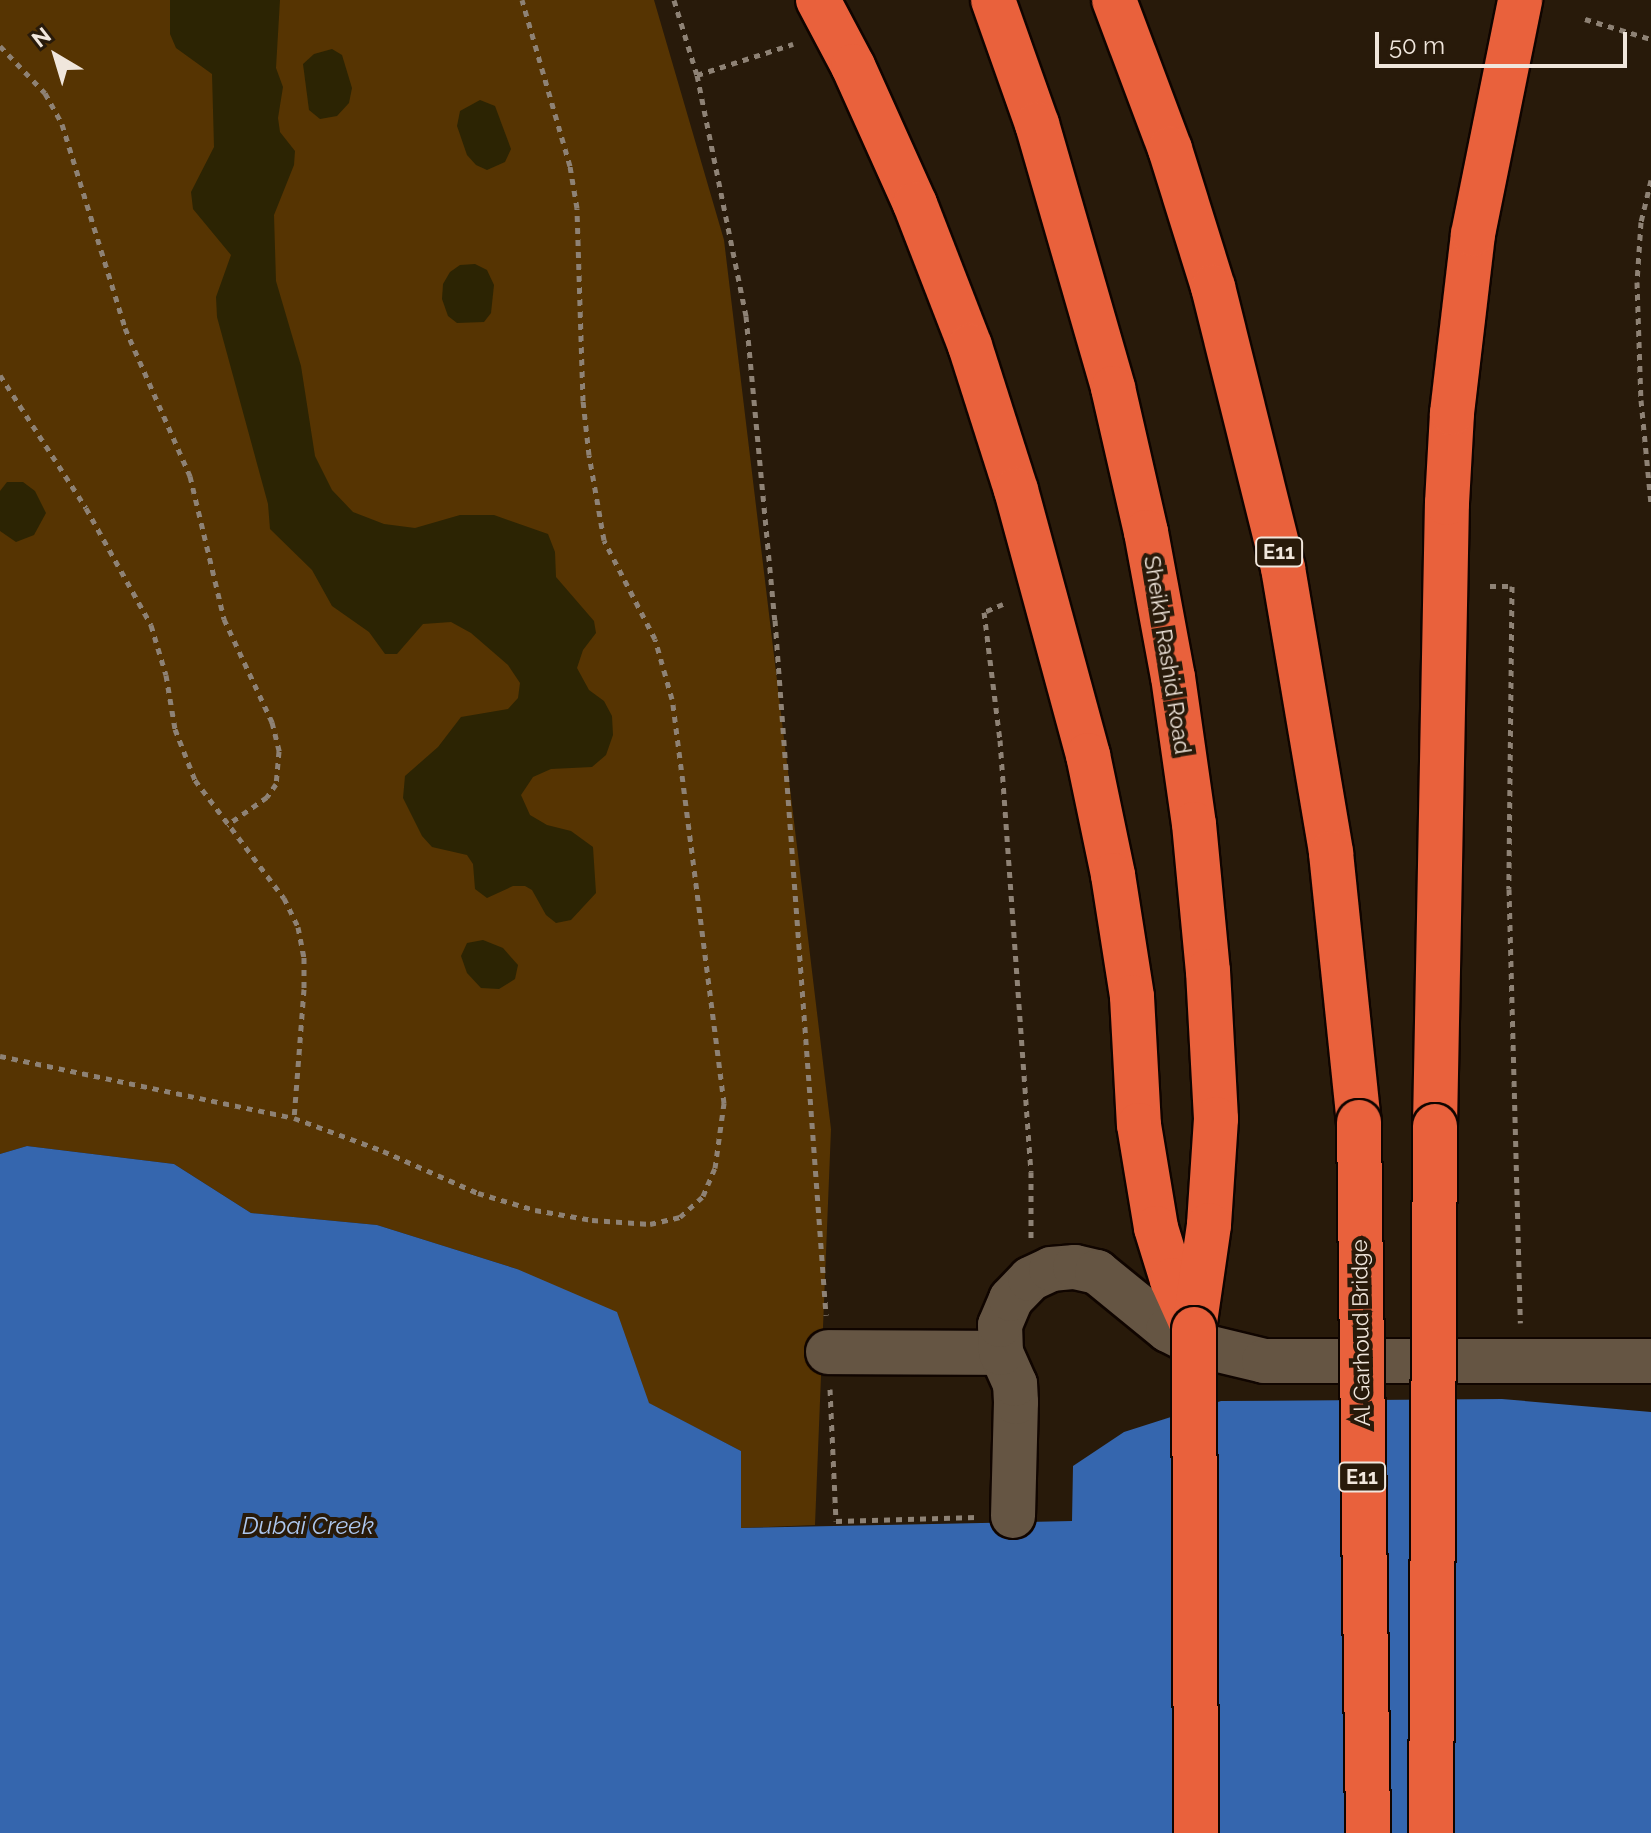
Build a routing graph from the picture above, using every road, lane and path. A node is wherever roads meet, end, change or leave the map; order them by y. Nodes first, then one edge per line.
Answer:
1 (522, 0) edge
2 (674, 0) edge
3 (818, 0) edge
4 (993, 0) edge
5 (1114, 0) edge
6 (1520, 0) edge
7 (1536, 0) edge
8 (1585, 19) dead end
9 (1651, 39) edge
10 (793, 44) dead end
11 (0, 46) edge
12 (1510, 57) junction
13 (697, 75) junction
14 (1651, 180) edge
15 (0, 375) edge
16 (1651, 504) edge
17 (1490, 586) dead end
18 (1003, 604) dead end
19 (227, 825) junction
20 (0, 1056) edge
21 (294, 1118) junction
22 (1030, 1279) junction
23 (1194, 1329) junction
24 (828, 1352) junction
25 (1001, 1353) junction
26 (1521, 1360) junction
27 (1651, 1361) edge
28 (1013, 1516) joint
29 (1196, 1833) edge
30 (1368, 1833) edge
31 (1431, 1833) edge

1 - 21 path
2 - 13 path
3 - 23 highway
4 - 23 highway, Sheikh Rashid Road
5 - 30 highway, Al Garhoud Bridge / E11, bridge
6 - 12 highway
7 - 12 highway
8 - 9 path
10 - 13 path
11 - 19 path
12 - 31 highway, bridge
13 - 24 path
14 - 16 path
15 - 19 path
17 - 26 path
18 - 22 path
19 - 21 path
20 - 21 path
22 - 25 lane
22 - 26 lane
23 - 29 highway, bridge
24 - 25 lane
24 - 28 path
25 - 28 lane
26 - 27 lane

